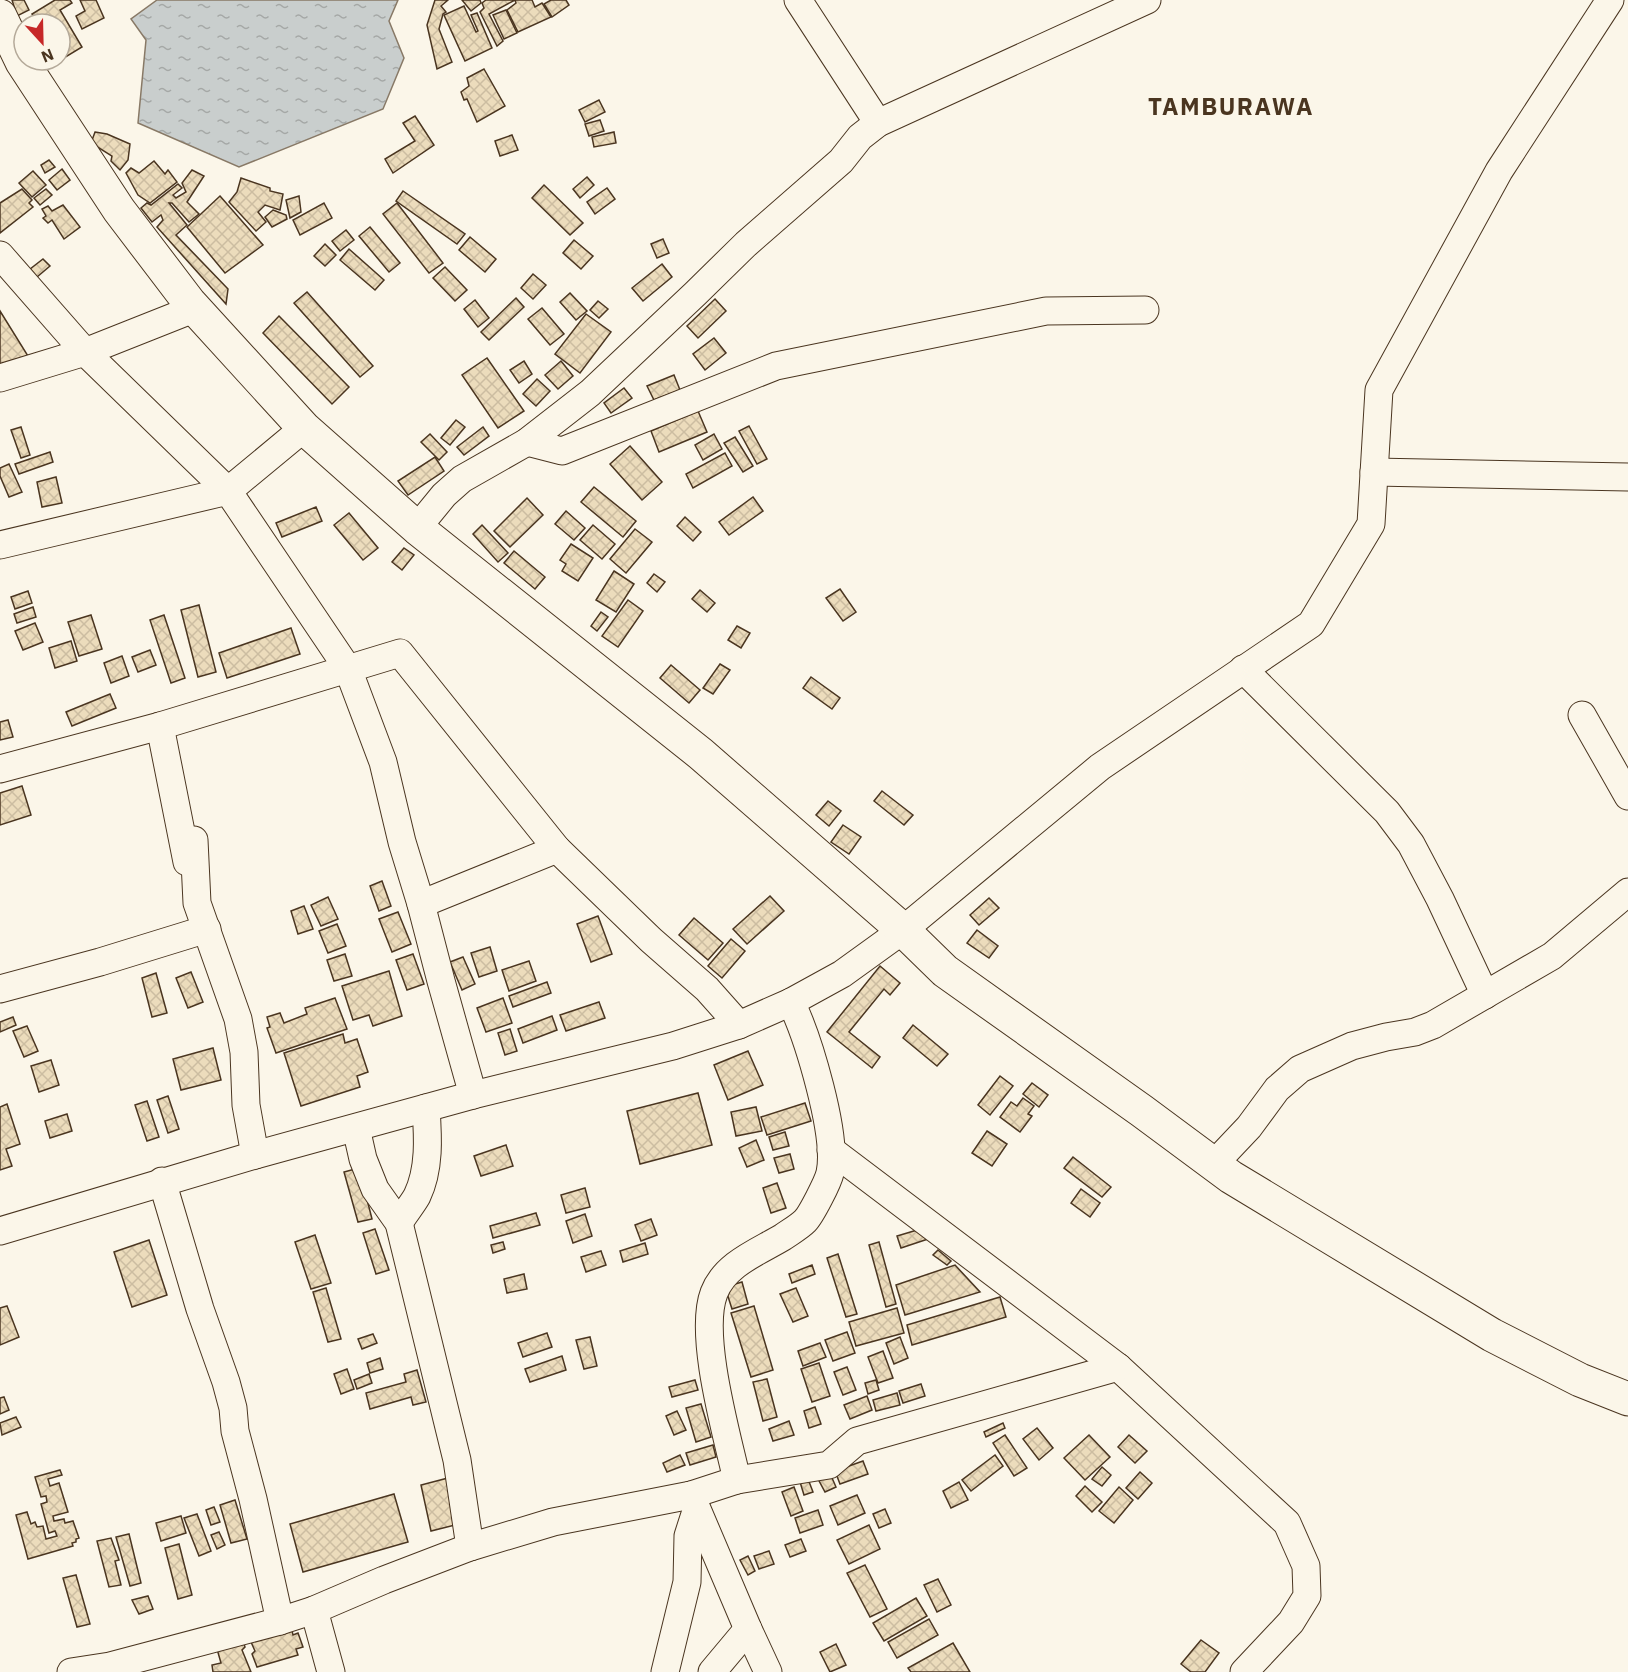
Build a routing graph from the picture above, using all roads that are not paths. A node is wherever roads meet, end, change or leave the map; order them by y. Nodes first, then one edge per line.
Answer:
1 (798, 0) edge
2 (1147, 0) edge
3 (1610, 0) edge
4 (0, 16) edge
5 (878, 123) junction
6 (0, 255) edge
7 (196, 308) junction
8 (1145, 310) dead end
9 (85, 352) junction
10 (0, 378) edge
11 (304, 428) junction
12 (527, 442) junction
13 (1374, 472) junction
14 (1628, 477) edge
15 (228, 491) junction
16 (417, 528) junction
17 (0, 545) edge
18 (348, 669) junction
19 (1243, 669) junction
20 (1582, 715) dead end
21 (160, 726) junction
22 (0, 769) edge
23 (1628, 796) edge
24 (194, 840) dead end
25 (557, 849) junction
26 (1628, 892) edge
27 (421, 904) junction
28 (203, 930) junction
29 (903, 930) junction
30 (0, 989) edge
31 (1485, 995) junction
32 (791, 1002) junction
33 (739, 1025) junction
34 (473, 1095) junction
35 (426, 1108) junction
36 (356, 1128) junction
37 (831, 1150) junction
38 (255, 1155) junction
39 (1214, 1164) junction
40 (162, 1181) junction
41 (399, 1223) junction
42 (0, 1231) edge
43 (1118, 1367) junction
44 (1628, 1399) edge
45 (737, 1480) junction
46 (694, 1503) junction
47 (470, 1547) junction
48 (314, 1610) junction
49 (280, 1621) junction
50 (748, 1629) junction
51 (150, 1664) edge
52 (71, 1672) edge
53 (331, 1672) edge
54 (665, 1672) edge
55 (712, 1672) edge
56 (768, 1672) edge
57 (1244, 1672) edge

1 - 5 street
2 - 5 street
3 - 13 street
4 - 7 main road
5 - 12 street
6 - 9 street
7 - 9 street
7 - 11 main road
8 - 12 street
9 - 10 street
9 - 15 street
11 - 15 street
11 - 16 main road
12 - 16 street
13 - 14 street
13 - 19 street
15 - 17 street
15 - 18 street
16 - 29 main road
18 - 21 street
18 - 25 street
18 - 27 street
19 - 29 street
19 - 31 street
20 - 23 street
21 - 22 street
21 - 28 street
24 - 28 street
25 - 27 street
25 - 33 street
26 - 31 street
27 - 34 street
28 - 30 street
28 - 38 street
29 - 32 street
29 - 39 main road
31 - 39 street
32 - 33 street
32 - 37 street
33 - 34 street
34 - 35 street
35 - 36 street
35 - 41 street
36 - 38 street
36 - 41 street
37 - 43 street
37 - 45 street
38 - 40 street
39 - 44 main road
40 - 42 street
40 - 49 street
41 - 47 street
43 - 45 street
43 - 57 street
45 - 46 street
46 - 47 street
46 - 50 street
46 - 54 street
47 - 48 street
48 - 49 street
48 - 53 street
49 - 51 street
50 - 55 street
50 - 56 street
51 - 52 street

